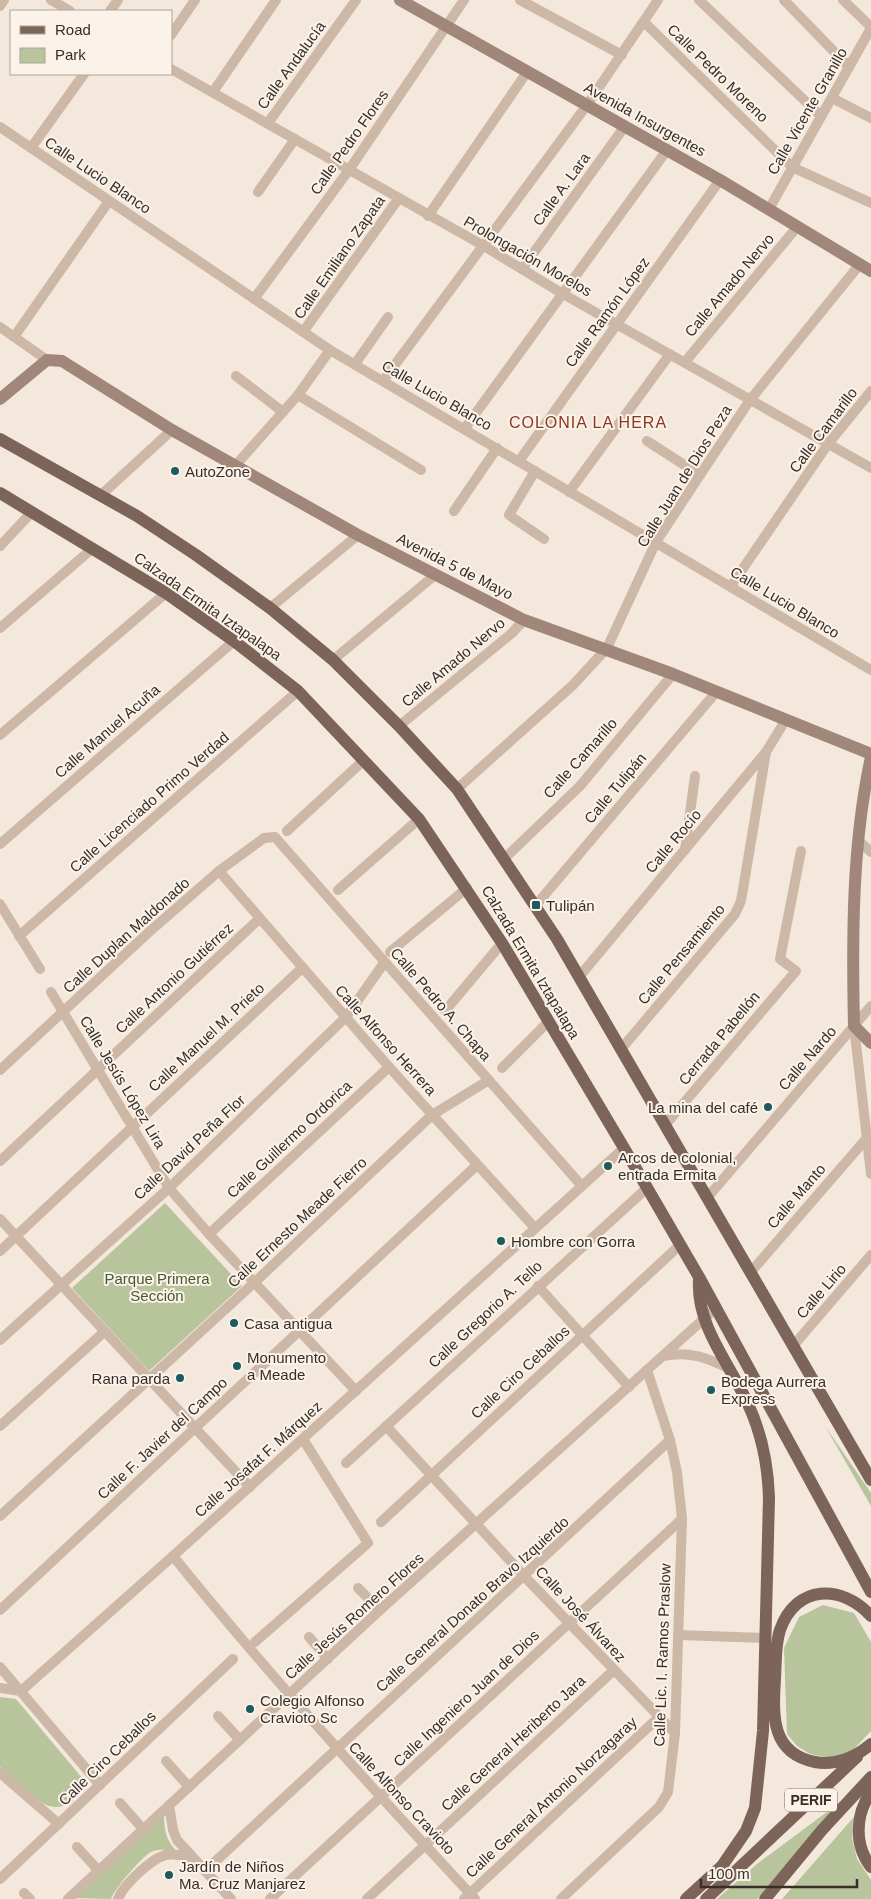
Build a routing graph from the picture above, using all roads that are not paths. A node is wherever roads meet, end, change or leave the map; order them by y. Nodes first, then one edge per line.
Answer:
1 (4, 0) edge
2 (51, 0) edge
3 (195, 0) edge
4 (276, 0) edge
5 (356, 0) edge
6 (400, 0) edge
7 (464, 0) edge
8 (520, 0) edge
9 (658, 0) edge
10 (699, 0) edge
11 (784, 0) edge
12 (843, 0) edge
13 (0, 6) edge
14 (68, 10) edge
15 (644, 22) junction
16 (448, 26) junction
17 (871, 28) edge
18 (172, 34) edge
19 (622, 55) junction
20 (849, 67) junction
21 (172, 70) edge
22 (527, 72) junction
23 (83, 75) edge
24 (213, 92) junction
25 (832, 98) junction
26 (587, 105) junction
27 (821, 116) junction
28 (871, 118) edge
29 (268, 123) junction
30 (625, 126) junction
31 (0, 127) edge
32 (295, 139) junction
33 (32, 148) junction
34 (667, 150) junction
35 (792, 167) junction
36 (349, 170) junction
37 (720, 180) junction
38 (258, 192) dead end
39 (398, 198) junction
40 (109, 201) junction
41 (871, 203) edge
42 (769, 209) junction
43 (428, 216) junction
44 (797, 227) junction
45 (484, 246) junction
46 (860, 264) junction
47 (522, 270) junction
48 (871, 271) edge
49 (563, 294) junction
50 (254, 299) junction
51 (388, 317) dead end
52 (616, 324) junction
53 (0, 328) edge
54 (304, 332) junction
55 (14, 337) junction
56 (330, 350) junction
57 (670, 354) junction
58 (47, 360) junction
59 (685, 362) junction
60 (355, 364) junction
61 (236, 376) dead end
62 (383, 381) junction
63 (871, 391) edge
64 (298, 394) junction
65 (0, 399) edge
66 (750, 400) junction
67 (284, 412) junction
68 (465, 428) junction
69 (172, 430) junction
70 (0, 439) edge
71 (647, 441) dead end
72 (828, 444) junction
73 (497, 448) junction
74 (519, 461) junction
75 (235, 466) junction
76 (871, 468) edge
77 (421, 470) dead end
78 (535, 471) junction
79 (700, 475) junction
80 (568, 492) junction
81 (0, 493) edge
82 (101, 495) junction
83 (454, 511) dead end
84 (32, 512) junction
85 (358, 535) junction
86 (544, 539) dead end
87 (656, 542) junction
88 (0, 546) edge
89 (93, 548) junction
90 (435, 575) junction
91 (731, 586) junction
92 (166, 593) junction
93 (270, 608) junction
94 (524, 620) junction
95 (0, 628) edge
96 (234, 640) junction
97 (607, 648) junction
98 (333, 660) junction
99 (871, 670) edge
100 (673, 674) junction
101 (298, 691) junction
102 (717, 691) junction
103 (785, 720) junction
104 (399, 726) junction
105 (0, 736) edge
106 (766, 752) junction
107 (871, 756) edge
108 (364, 760) junction
109 (695, 776) dead end
110 (457, 789) junction
111 (419, 819) junction
112 (287, 831) dead end
113 (279, 840) joint
114 (860, 842) junction
115 (0, 844) edge
116 (684, 851) junction
117 (801, 851) dead end
118 (871, 852) edge
119 (505, 858) junction
120 (219, 871) junction
121 (467, 888) junction
122 (338, 890) dead end
123 (0, 904) edge
124 (536, 905) junction
125 (259, 919) junction
126 (19, 936) junction
127 (502, 943) junction
128 (390, 952) dead end
129 (384, 963) junction
130 (302, 968) junction
131 (40, 969) dead end
132 (580, 977) junction
133 (50, 992) dead end
134 (871, 1006) edge
135 (63, 1012) junction
136 (445, 1012) dead end
137 (346, 1018) junction
138 (548, 1022) junction
139 (854, 1026) junction
140 (871, 1043) edge
141 (622, 1048) junction
142 (389, 1067) junction
143 (502, 1068) dead end
144 (0, 1070) edge
145 (99, 1070) junction
146 (489, 1080) junction
147 (432, 1115) junction
148 (666, 1124) junction
149 (132, 1127) junction
150 (866, 1139) junction
151 (624, 1148) junction
152 (0, 1161) edge
153 (477, 1165) junction
154 (871, 1174) edge
155 (582, 1185) junction
156 (170, 1188) junction
157 (646, 1188) junction
158 (707, 1198) junction
159 (0, 1219) edge
160 (534, 1227) junction
161 (209, 1234) junction
162 (16, 1236) junction
163 (680, 1245) junction
164 (0, 1251) edge
165 (871, 1255) edge
166 (750, 1273) junction
167 (699, 1277) junction
168 (255, 1282) junction
169 (60, 1284) junction
170 (538, 1286) junction
171 (716, 1308) junction
172 (703, 1317) junction
173 (300, 1331) junction
174 (104, 1332) junction
175 (582, 1336) junction
176 (0, 1340) edge
177 (793, 1346) junction
178 (662, 1356) junction
179 (647, 1370) junction
180 (730, 1370) junction
181 (148, 1379) junction
182 (629, 1387) junction
183 (356, 1390) junction
184 (0, 1426) edge
185 (386, 1426) junction
186 (194, 1428) junction
187 (302, 1439) junction
188 (670, 1440) junction
189 (346, 1463) dead end
190 (866, 1469) edge
191 (431, 1474) junction
192 (871, 1480) edge
193 (250, 1487) junction
194 (0, 1516) edge
195 (682, 1519) junction
196 (381, 1522) dead end
197 (477, 1525) junction
198 (173, 1556) junction
199 (525, 1577) junction
200 (358, 1588) dead end
201 (871, 1592) edge
202 (0, 1610) edge
203 (380, 1610) junction
204 (871, 1616) edge
205 (569, 1623) junction
206 (679, 1635) junction
207 (308, 1637) dead end
208 (766, 1638) junction
209 (255, 1642) dead end
210 (233, 1659) dead end
211 (328, 1659) junction
212 (0, 1666) edge
213 (614, 1670) junction
214 (0, 1688) edge
215 (21, 1691) junction
216 (288, 1696) junction
217 (218, 1716) dead end
218 (660, 1717) junction
219 (675, 1733) junction
220 (240, 1740) junction
221 (871, 1744) edge
222 (335, 1749) junction
223 (166, 1761) dead end
224 (1, 1776) edge
225 (871, 1777) edge
226 (100, 1785) junction
227 (189, 1787) junction
228 (871, 1792) edge
229 (380, 1797) junction
230 (120, 1803) dead end
231 (169, 1805) junction
232 (59, 1824) junction
233 (143, 1829) junction
234 (425, 1846) junction
235 (77, 1847) dead end
236 (193, 1858) junction
237 (871, 1867) edge
238 (98, 1870) junction
239 (205, 1871) junction
240 (0, 1878) edge
241 (469, 1897) edge
242 (68, 1899) edge
243 (118, 1899) edge
244 (231, 1899) edge
245 (270, 1899) edge
246 (367, 1899) edge
247 (561, 1899) edge
248 (686, 1899) edge
249 (706, 1899) edge
250 (764, 1899) edge

1 - 13 street
2 - 14 street
3 - 18 street
4 - 24 street
5 - 29 street, Calle Andalucía
6 - 16 street, Avenida Insurgentes
7 - 16 street, Calle Pedro Flores
8 - 19 street
9 - 15 street
10 - 27 street
11 - 20 street
12 - 17 street
15 - 19 street
15 - 35 street, Calle Pedro Moreno
16 - 22 street, Avenida Insurgentes
16 - 36 street, Calle Pedro Flores
17 - 20 street, Calle Vicente Granillo
19 - 26 street
20 - 25 street, Calle Vicente Granillo
21 - 24 street, Prolongación Morelos
22 - 26 street, Avenida Insurgentes
22 - 43 street
23 - 33 street
24 - 29 street, Prolongación Morelos
25 - 27 street, Calle Vicente Granillo
25 - 28 street
26 - 30 street, Avenida Insurgentes
26 - 45 street
27 - 35 street, Calle Vicente Granillo
29 - 32 street, Prolongación Morelos
30 - 34 street, Avenida Insurgentes
30 - 47 street, Calle A. Lara
31 - 33 street, Calle Lucio Blanco
32 - 36 street, Prolongación Morelos
32 - 38 street
33 - 40 street, Calle Lucio Blanco
34 - 37 street, Avenida Insurgentes
34 - 49 street
35 - 41 street, Calle Pedro Moreno
35 - 42 street, Calle Vicente Granillo
36 - 39 street, Prolongación Morelos
36 - 50 street, Calle Pedro Flores
37 - 42 street, Avenida Insurgentes
37 - 52 street, Calle Ramón López
39 - 43 street, Prolongación Morelos
39 - 54 street, Calle Emiliano Zapata
40 - 50 street, Calle Lucio Blanco
40 - 55 street
42 - 44 street, Avenida Insurgentes
43 - 45 street, Prolongación Morelos
44 - 46 street, Avenida Insurgentes
44 - 59 street, Calle Amado Nervo
45 - 47 street, Prolongación Morelos
45 - 62 street
46 - 48 street, Avenida Insurgentes
46 - 66 street, Calle Juan de Dios Peza
47 - 49 street, Prolongación Morelos
49 - 52 street, Prolongación Morelos
49 - 68 street
50 - 54 street, Calle Lucio Blanco
51 - 60 street
52 - 57 street, Prolongación Morelos
52 - 74 street, Calle Ramón López
53 - 55 street
54 - 56 street, Calle Lucio Blanco
55 - 58 street
56 - 60 street, Calle Lucio Blanco
56 - 64 street
57 - 59 street, Prolongación Morelos
57 - 80 street
58 - 65 street
58 - 69 street, Avenida 5 de Mayo
59 - 66 street, Prolongación Morelos
60 - 62 street, Calle Lucio Blanco
61 - 67 street
62 - 68 street, Calle Lucio Blanco
63 - 72 street, Calle Camarillo
64 - 67 street
64 - 77 street
66 - 72 street, Prolongación Morelos
66 - 79 street, Calle Juan de Dios Peza
67 - 75 street
68 - 73 street, Calle Lucio Blanco
69 - 75 street, Avenida 5 de Mayo
69 - 82 street
70 - 82 main road, Calzada Ermita Iztapalapa
71 - 79 street
72 - 76 street, Prolongación Morelos
72 - 91 street, Calle Camarillo
73 - 74 street, Calle Lucio Blanco
73 - 83 street
74 - 78 street, Calle Lucio Blanco
75 - 85 street, Avenida 5 de Mayo
78 - 80 street, Calle Lucio Blanco
78 - 86 street
79 - 87 street, Calle Juan de Dios Peza
80 - 87 street, Calle Lucio Blanco
81 - 84 main road, Calzada Ermita Iztapalapa
82 - 93 main road, Calzada Ermita Iztapalapa
84 - 88 street
84 - 89 main road, Calzada Ermita Iztapalapa
85 - 90 street, Avenida 5 de Mayo
85 - 93 street
87 - 91 street, Calle Lucio Blanco
87 - 97 street, Calle Juan de Dios Peza
89 - 92 main road, Calzada Ermita Iztapalapa
89 - 95 street
90 - 94 street, Avenida 5 de Mayo
90 - 98 street
91 - 99 street, Calle Lucio Blanco
92 - 96 main road, Calzada Ermita Iztapalapa
92 - 105 street
93 - 98 main road, Calzada Ermita Iztapalapa
94 - 97 street, Avenida 5 de Mayo
94 - 104 street, Calle Amado Nervo
96 - 101 main road, Calzada Ermita Iztapalapa
96 - 115 street, Calle Manuel Acuña
97 - 100 street, Avenida 5 de Mayo
97 - 110 street, Calle Juan de Dios Peza
98 - 104 main road, Calzada Ermita Iztapalapa
100 - 102 street, Avenida 5 de Mayo
100 - 119 street, Calle Camarillo
101 - 108 main road, Calzada Ermita Iztapalapa
101 - 126 street, Calle Licenciado Primo Verdad
102 - 103 street, Avenida 5 de Mayo
102 - 124 street, Calle Tulipán
103 - 106 street, Calle Rocío
103 - 107 street, Avenida 5 de Mayo
104 - 110 main road, Calzada Ermita Iztapalapa
106 - 116 street, Calle Rocío
106 - 141 street, Calle Pensamiento
107 - 114 street
108 - 111 main road, Calzada Ermita Iztapalapa
108 - 112 street
109 - 116 street
110 - 119 main road, Calzada Ermita Iztapalapa
111 - 121 main road, Calzada Ermita Iztapalapa
111 - 122 street
113 - 120 street, Calle Duplan Maldonado
113 - 129 street, Calle Pedro A. Chapa
114 - 118 street
114 - 139 street
116 - 132 street, Calle Rocío
117 - 148 street, Cerrada Pabellón
119 - 124 main road, Calzada Ermita Iztapalapa
120 - 125 street, Calle Alfonso Herrera
120 - 135 street, Calle Duplan Maldonado
121 - 127 main road, Calzada Ermita Iztapalapa
121 - 128 street
123 - 126 street
124 - 132 main road, Calzada Ermita Iztapalapa
125 - 130 street, Calle Alfonso Herrera
125 - 145 street, Calle Antonio Gutiérrez
126 - 131 street
127 - 136 street
127 - 138 main road, Calzada Ermita Iztapalapa
129 - 137 street, Calle David Peña Flor
129 - 146 street, Calle Pedro A. Chapa
130 - 137 street, Calle Alfonso Herrera
130 - 149 street, Calle Manuel M. Prieto
132 - 141 main road, Calzada Ermita Iztapalapa
133 - 135 street, Calle Jesús López Lira
134 - 139 street, Calle Nardo
135 - 144 street, Calle Duplan Maldonado
135 - 145 street, Calle Jesús López Lira
137 - 142 street, Calle Alfonso Herrera
137 - 156 street, Calle David Peña Flor
138 - 143 street
138 - 151 main road, Calzada Ermita Iztapalapa
139 - 140 street
139 - 150 street
139 - 158 street, Calle Nardo
141 - 148 main road, Calzada Ermita Iztapalapa
142 - 147 street, Calle Alfonso Herrera
142 - 161 street, Calle Guillermo Ordorica
145 - 149 street, Calle Jesús López Lira
145 - 152 street, Calle Antonio Gutiérrez
146 - 147 street, Calle Ernesto Meade Fierro
146 - 155 street, Calle Pedro A. Chapa
147 - 153 street, Calle Alfonso Herrera
147 - 168 street, Calle Ernesto Meade Fierro
148 - 158 main road, Calzada Ermita Iztapalapa
149 - 156 street, Calle Jesús López Lira
149 - 162 street, Calle Manuel M. Prieto
150 - 154 street
150 - 166 street, Calle Manto
151 - 155 street, Calle Josafat F. Márquez
151 - 157 main road, Calzada Ermita Iztapalapa
153 - 160 street, Calle Alfonso Herrera
153 - 173 street, Calle F. Javier del Campo
155 - 160 street, Calle Josafat F. Márquez
156 - 161 street, Calle Jesús López Lira
156 - 169 street, Calle David Peña Flor
157 - 163 main road, Calzada Ermita Iztapalapa
157 - 170 street, Calle Gregorio A. Tello
158 - 166 main road, Calzada Ermita Iztapalapa
159 - 162 street
160 - 183 street, Calle Josafat F. Márquez
161 - 168 street, Calle Jesús López Lira
162 - 164 street, Calle Manuel M. Prieto
162 - 169 street
163 - 167 main road, Calzada Ermita Iztapalapa
163 - 175 street, Calle Ciro Ceballos
165 - 177 street, Calle Lirio
166 - 177 main road, Calzada Ermita Iztapalapa
167 - 171 main road, Calzada Ermita Iztapalapa
167 - 172 main road
168 - 173 street, Calle Jesús López Lira
168 - 181 street, Calle Ernesto Meade Fierro
169 - 174 street
169 - 176 street, Calle David Peña Flor
170 - 175 street
170 - 185 street, Calle Gregorio A. Tello
171 - 172 street, Calle Jesús Romero Flores
171 - 201 main road, Calzada Ermita Iztapalapa
172 - 178 street, Calle Jesús Romero Flores
172 - 180 main road
173 - 183 street, Calle Jesús López Lira
173 - 186 street, Calle F. Javier del Campo
174 - 181 street
174 - 184 street
175 - 182 street
175 - 191 street, Calle Ciro Ceballos
177 - 190 main road, Calzada Ermita Iztapalapa
178 - 179 street, Calle Jesús Romero Flores
178 - 180 street
179 - 182 street, Calle Jesús Romero Flores
179 - 188 street, Calle Lic. I. Ramos Praslow
180 - 208 main road
181 - 186 street
181 - 194 street, Calle Ernesto Meade Fierro
182 - 197 street, Calle Jesús Romero Flores
183 - 187 street, Calle Josafat F. Márquez
185 - 189 street, Calle Gregorio A. Tello
185 - 191 street, Calle José Álvarez
186 - 193 street
186 - 202 street, Calle F. Javier del Campo
187 - 193 street, Calle Josafat F. Márquez
187 - 209 street
188 - 195 street, Calle Lic. I. Ramos Praslow
188 - 199 street, Calle General Donato Bravo Izquierdo
190 - 192 main road, Calzada Ermita Iztapalapa
191 - 196 street, Calle Ciro Ceballos
191 - 197 street, Calle José Álvarez
193 - 198 street, Calle Josafat F. Márquez
195 - 205 street, Calle Ingeniero Juan de Dios
195 - 206 street, Calle Lic. I. Ramos Praslow
197 - 199 street, Calle José Álvarez
197 - 203 street, Calle Jesús Romero Flores
198 - 215 street, Calle Josafat F. Márquez
198 - 216 street, Calle Alfonso Cravioto
199 - 205 street, Calle José Álvarez
199 - 222 street, Calle General Donato Bravo Izquierdo
200 - 203 street
203 - 211 street, Calle Jesús Romero Flores
204 - 221 main road
205 - 213 street, Calle José Álvarez
205 - 229 street, Calle Ingeniero Juan de Dios
206 - 208 street
206 - 219 street, Calle Lic. I. Ramos Praslow
207 - 211 street
208 - 248 main road
210 - 226 street, Calle Ciro Ceballos
211 - 216 street, Calle Jesús Romero Flores
212 - 215 street
213 - 218 street, Calle José Álvarez
213 - 234 street, Calle General Heriberto Jara
214 - 215 street
215 - 226 street
216 - 220 street, Calle Jesús Romero Flores
216 - 222 street, Calle Alfonso Cravioto
217 - 220 street
218 - 219 street, Calle José Álvarez
218 - 241 street, Calle General Antonio Norzagaray
219 - 247 street, Calle Lic. I. Ramos Praslow
220 - 227 street, Calle Jesús Romero Flores
221 - 249 main road, PERIF
222 - 229 street, Calle Alfonso Cravioto
222 - 239 street, Calle General Donato Bravo Izquierdo
223 - 227 street
224 - 232 street
225 - 250 main road, PERIF
226 - 232 street, Calle Ciro Ceballos
227 - 231 street, Calle Jesús Romero Flores
228 - 237 main road
229 - 234 street, Calle Alfonso Cravioto
229 - 245 street, Calle Ingeniero Juan de Dios
230 - 233 street
231 - 233 street, Calle Jesús Romero Flores
231 - 236 street
232 - 240 street, Calle Ciro Ceballos
233 - 238 street, Calle Jesús Romero Flores
234 - 241 street, Calle Alfonso Cravioto
234 - 246 street, Calle General Heriberto Jara
235 - 238 street
236 - 239 street
236 - 243 street
238 - 242 street, Calle Jesús Romero Flores
239 - 244 street

